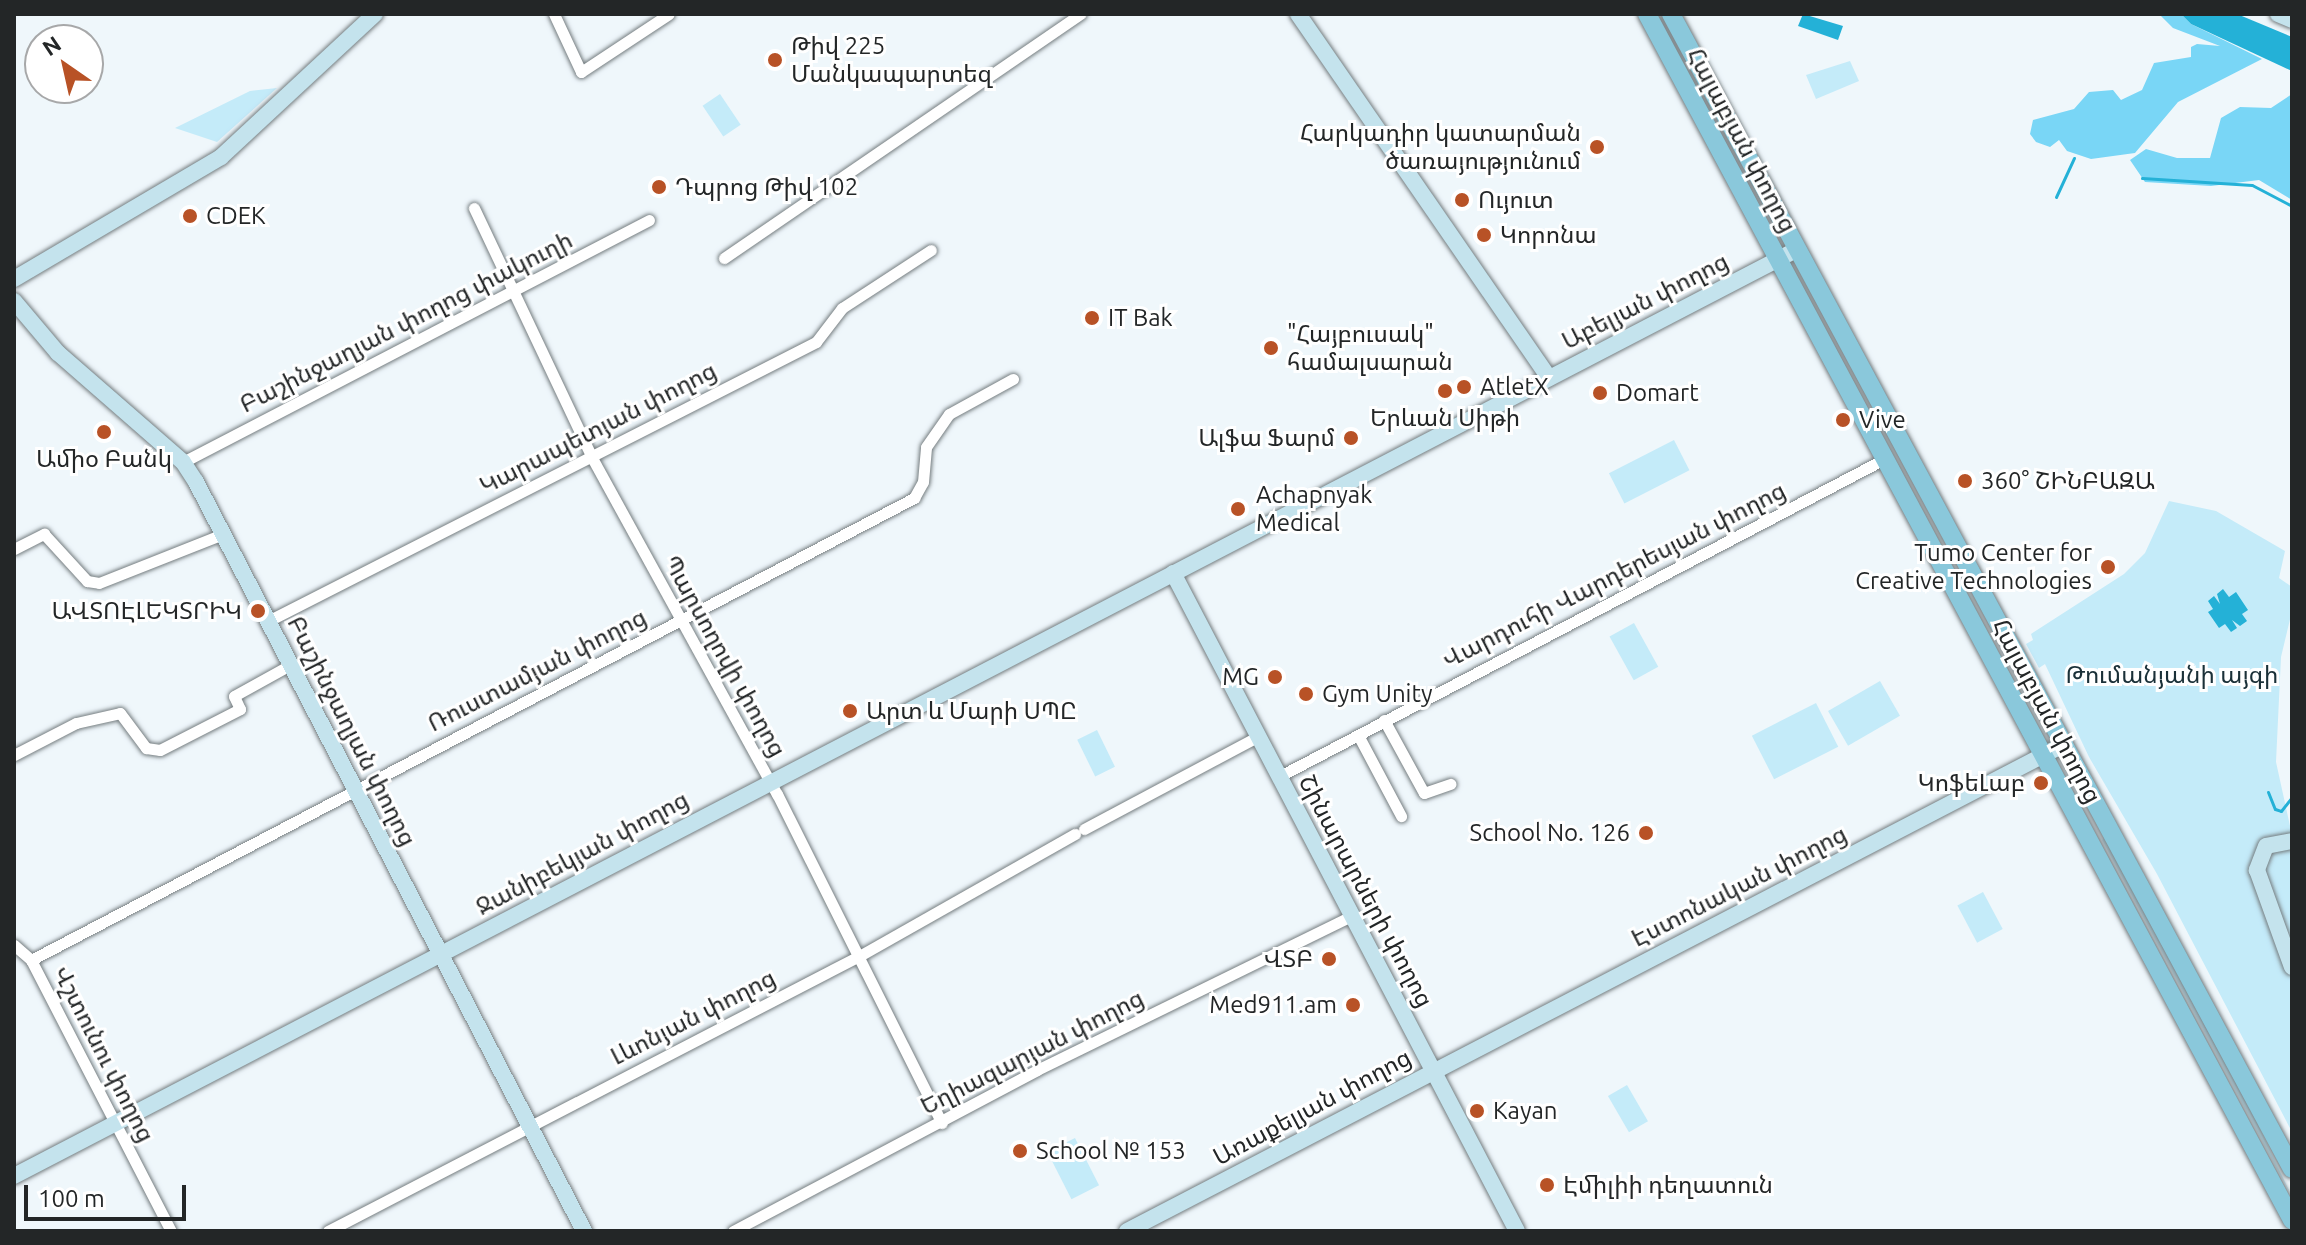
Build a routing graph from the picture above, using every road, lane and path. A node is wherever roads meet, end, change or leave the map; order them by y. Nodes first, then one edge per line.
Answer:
1 (373, 14) edge
2 (554, 14) edge
3 (669, 14) edge
4 (1080, 14) edge
5 (1298, 14) edge
6 (1647, 14) edge
7 (1671, 14) edge
8 (2278, 14) edge
9 (2292, 20) edge
10 (1728, 120) junction
11 (1709, 130) junction
12 (474, 208) dead end
13 (649, 220) dead end
14 (1798, 249) junction
15 (931, 250) dead end
16 (724, 258) dead end
17 (1779, 259) junction
18 (14, 278) edge
19 (512, 291) junction
20 (14, 301) edge
21 (1549, 378) junction
22 (1013, 379) dead end
23 (591, 456) junction
24 (1886, 458) junction
25 (183, 462) junction
26 (223, 534) junction
27 (14, 549) edge
28 (1173, 573) junction
29 (268, 621) junction
30 (680, 622) junction
31 (290, 665) junction
32 (1384, 720) junction
33 (1358, 735) junction
34 (1257, 737) junction
35 (2065, 744) junction
36 (14, 755) edge
37 (2043, 756) junction
38 (1278, 777) junction
39 (770, 782) junction
40 (1450, 784) dead end
41 (354, 789) junction
42 (1401, 816) dead end
43 (2292, 841) edge
44 (1352, 916) junction
45 (14, 945) edge
46 (438, 955) junction
47 (861, 955) junction
48 (31, 960) junction
49 (2292, 967) edge
50 (1435, 1070) junction
51 (116, 1123) junction
52 (942, 1123) junction
53 (530, 1127) junction
54 (2292, 1169) edge
55 (14, 1176) edge
56 (2292, 1220) edge
57 (171, 1231) edge
58 (328, 1231) edge
59 (584, 1231) edge
60 (733, 1231) edge
61 (1127, 1231) edge
62 (1517, 1231) edge

1 - 18 main road
2 - 3 street
4 - 16 street
5 - 21 main road
6 - 11 main road, Հալաբյան փողոց
7 - 10 main road, Հալաբյան փողոց
8 - 9 main road
10 - 11 main road
10 - 14 main road, Հալաբյան փողոց
11 - 17 main road, Հալաբյան փողոց
12 - 19 street, Պարսողովի փողոց
13 - 19 street, Բաշինջաղյան փողոց փակուղի
14 - 17 main road, Աբելյան փողոց
14 - 35 main road, Հալաբյան փողոց
15 - 23 street, Կարապետյան փողոց
17 - 21 main road, Աբելյան փողոց
17 - 24 main road, Հալաբյան փողոց
19 - 23 street, Պարսողովի փողոց
19 - 25 street, Բաշինջաղյան փողոց փակուղի
20 - 25 main road, Բաշինջաղյան փողոց
21 - 28 main road, Աբելյան փողոց
22 - 30 street, Ռուստամյան փողոց
23 - 29 street, Կարապետյան փողոց
23 - 30 street, Պարսողովի փողոց
24 - 32 street, Վարդուհի Վարդերեսյան փողոց
24 - 37 main road, Հալաբյան փողոց
25 - 26 main road, Բաշինջաղյան փողոց
26 - 27 street
26 - 29 main road, Բաշինջաղյան փողոց
28 - 34 main road, Շինարարների փողոց
28 - 39 main road, Ջանիբեկյան փողոց
29 - 31 main road, Բաշինջաղյան փողոց
30 - 39 street, Պարսողովի փողոց
30 - 41 street, Ռուստամյան փողոց
31 - 36 street
31 - 41 main road, Բաշինջաղյան փողոց
32 - 33 street, Վարդուհի Վարդերեսյան փողոց
32 - 40 street
33 - 38 street, Վարդուհի Վարդերեսյան փողոց
33 - 42 street
34 - 38 main road, Շինարարների փողոց
34 - 47 street, Լևոնյան փողոց
35 - 37 main road, Էստոնական փողոց
35 - 54 main road, Հալաբյան փողոց
37 - 50 main road, Էստոնական փողոց
37 - 56 main road, Հալաբյան փողոց
38 - 44 main road, Շինարարների փողոց
39 - 46 main road, Ջանիբեկյան փողոց
39 - 47 street, Պարսողովի փողոց
41 - 46 main road, Բաշինջաղյան փողոց
41 - 48 street, Ռուստամյան փողոց
43 - 49 main road
44 - 50 main road, Շինարարների փողոց
44 - 52 street, Եղիազարյան փողոց
45 - 48 street, Վշտունու փողոց
46 - 51 main road, Ջանիբեկյան փողոց
46 - 53 main road, Բաշինջաղյան փողոց
47 - 52 street, Պարսողովի փողոց
47 - 53 street, Լևոնյան փողոց
48 - 51 street, Վշտունու փողոց
50 - 61 main road, Առաքելյան փողոց
50 - 62 main road, Շինարարների փողոց
51 - 55 main road, Ջանիբեկյան փողոց
51 - 57 street, Վշտունու փողոց
52 - 60 street, Եղիազարյան փողոց
53 - 58 street, Լևոնյան փողոց
53 - 59 main road, Բաշինջաղյան փողոց

